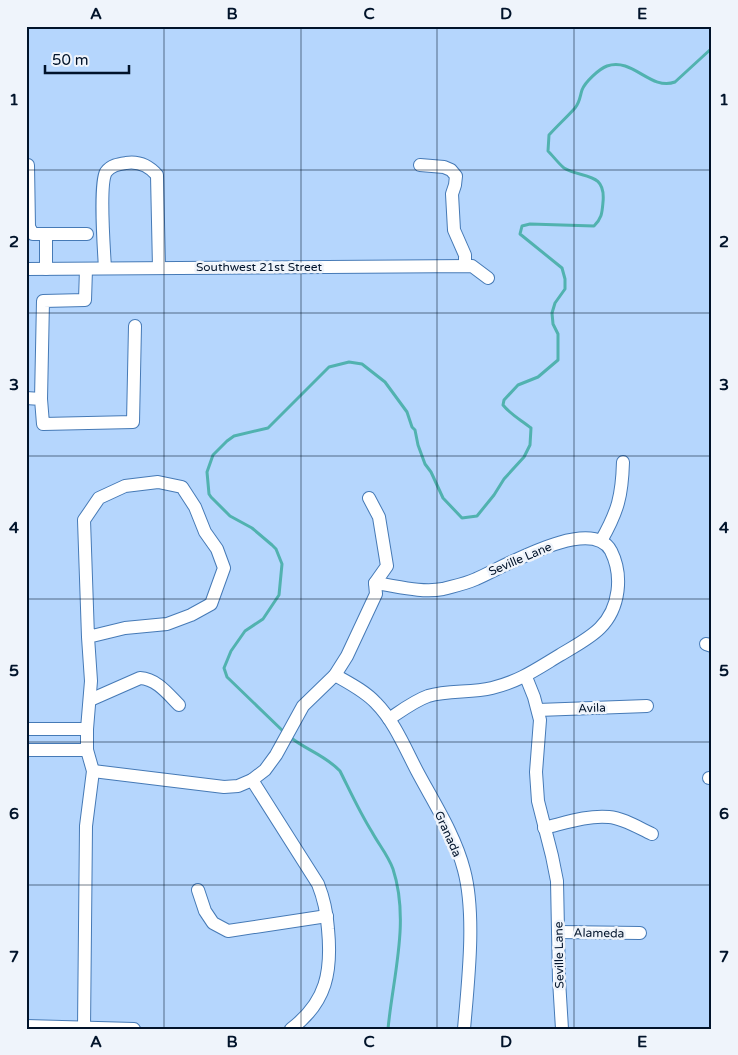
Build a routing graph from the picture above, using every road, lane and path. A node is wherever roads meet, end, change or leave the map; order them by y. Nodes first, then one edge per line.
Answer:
1 (28, 165) dead end
2 (420, 165) dead end
3 (27, 182) edge
4 (46, 234) junction
5 (86, 234) dead end
6 (465, 266) junction
7 (86, 268) junction
8 (105, 268) junction
9 (159, 268) junction
10 (26, 269) edge
11 (46, 269) junction
12 (488, 278) dead end
13 (135, 326) dead end
14 (26, 398) edge
15 (42, 398) junction
16 (623, 462) dead end
17 (368, 498) dead end
18 (601, 541) junction
19 (375, 583) junction
20 (88, 638) junction
21 (336, 676) junction
22 (526, 677) junction
23 (90, 700) junction
24 (179, 705) dead end
25 (647, 706) dead end
26 (538, 710) junction
27 (389, 719) junction
28 (26, 728) edge
29 (87, 729) junction
30 (26, 750) edge
31 (87, 750) junction
32 (93, 771) junction
33 (252, 780) junction
34 (544, 828) junction
35 (652, 834) dead end
36 (198, 890) dead end
37 (327, 916) junction
38 (558, 932) junction
39 (640, 933) dead end
40 (26, 1026) edge
41 (84, 1028) edge
42 (130, 1029) edge
43 (134, 1029) edge
44 (291, 1029) edge
45 (464, 1029) edge
46 (562, 1029) edge

1 - 3 street
2 - 6 street
3 - 4 street
4 - 5 street
4 - 11 street
6 - 9 street, Southwest 21st Street
6 - 12 street, Southwest 21st Street
7 - 8 street, Southwest 21st Street
7 - 11 street, Southwest 21st Street
7 - 15 street
8 - 9 street, Southwest 21st Street
8 - 9 street
10 - 11 street, Southwest 21st Street
13 - 15 street
14 - 15 street
16 - 18 street
17 - 19 street
18 - 19 street, Seville Lane
18 - 22 street
19 - 21 street
20 - 20 street
20 - 23 street
21 - 27 street, Granada
21 - 33 street
22 - 26 street, Seville Lane
22 - 27 street
23 - 24 street
23 - 29 street
25 - 26 street, Avila
26 - 34 street, Seville Lane
27 - 45 street, Granada
28 - 29 street
29 - 31 street
30 - 31 street
31 - 32 street
32 - 33 street
32 - 41 street
33 - 37 street
34 - 35 street
34 - 38 street, Seville Lane
36 - 37 street
37 - 44 street
38 - 39 street, Alameda
38 - 46 street, Seville Lane
40 - 41 street
41 - 42 street
42 - 43 street

